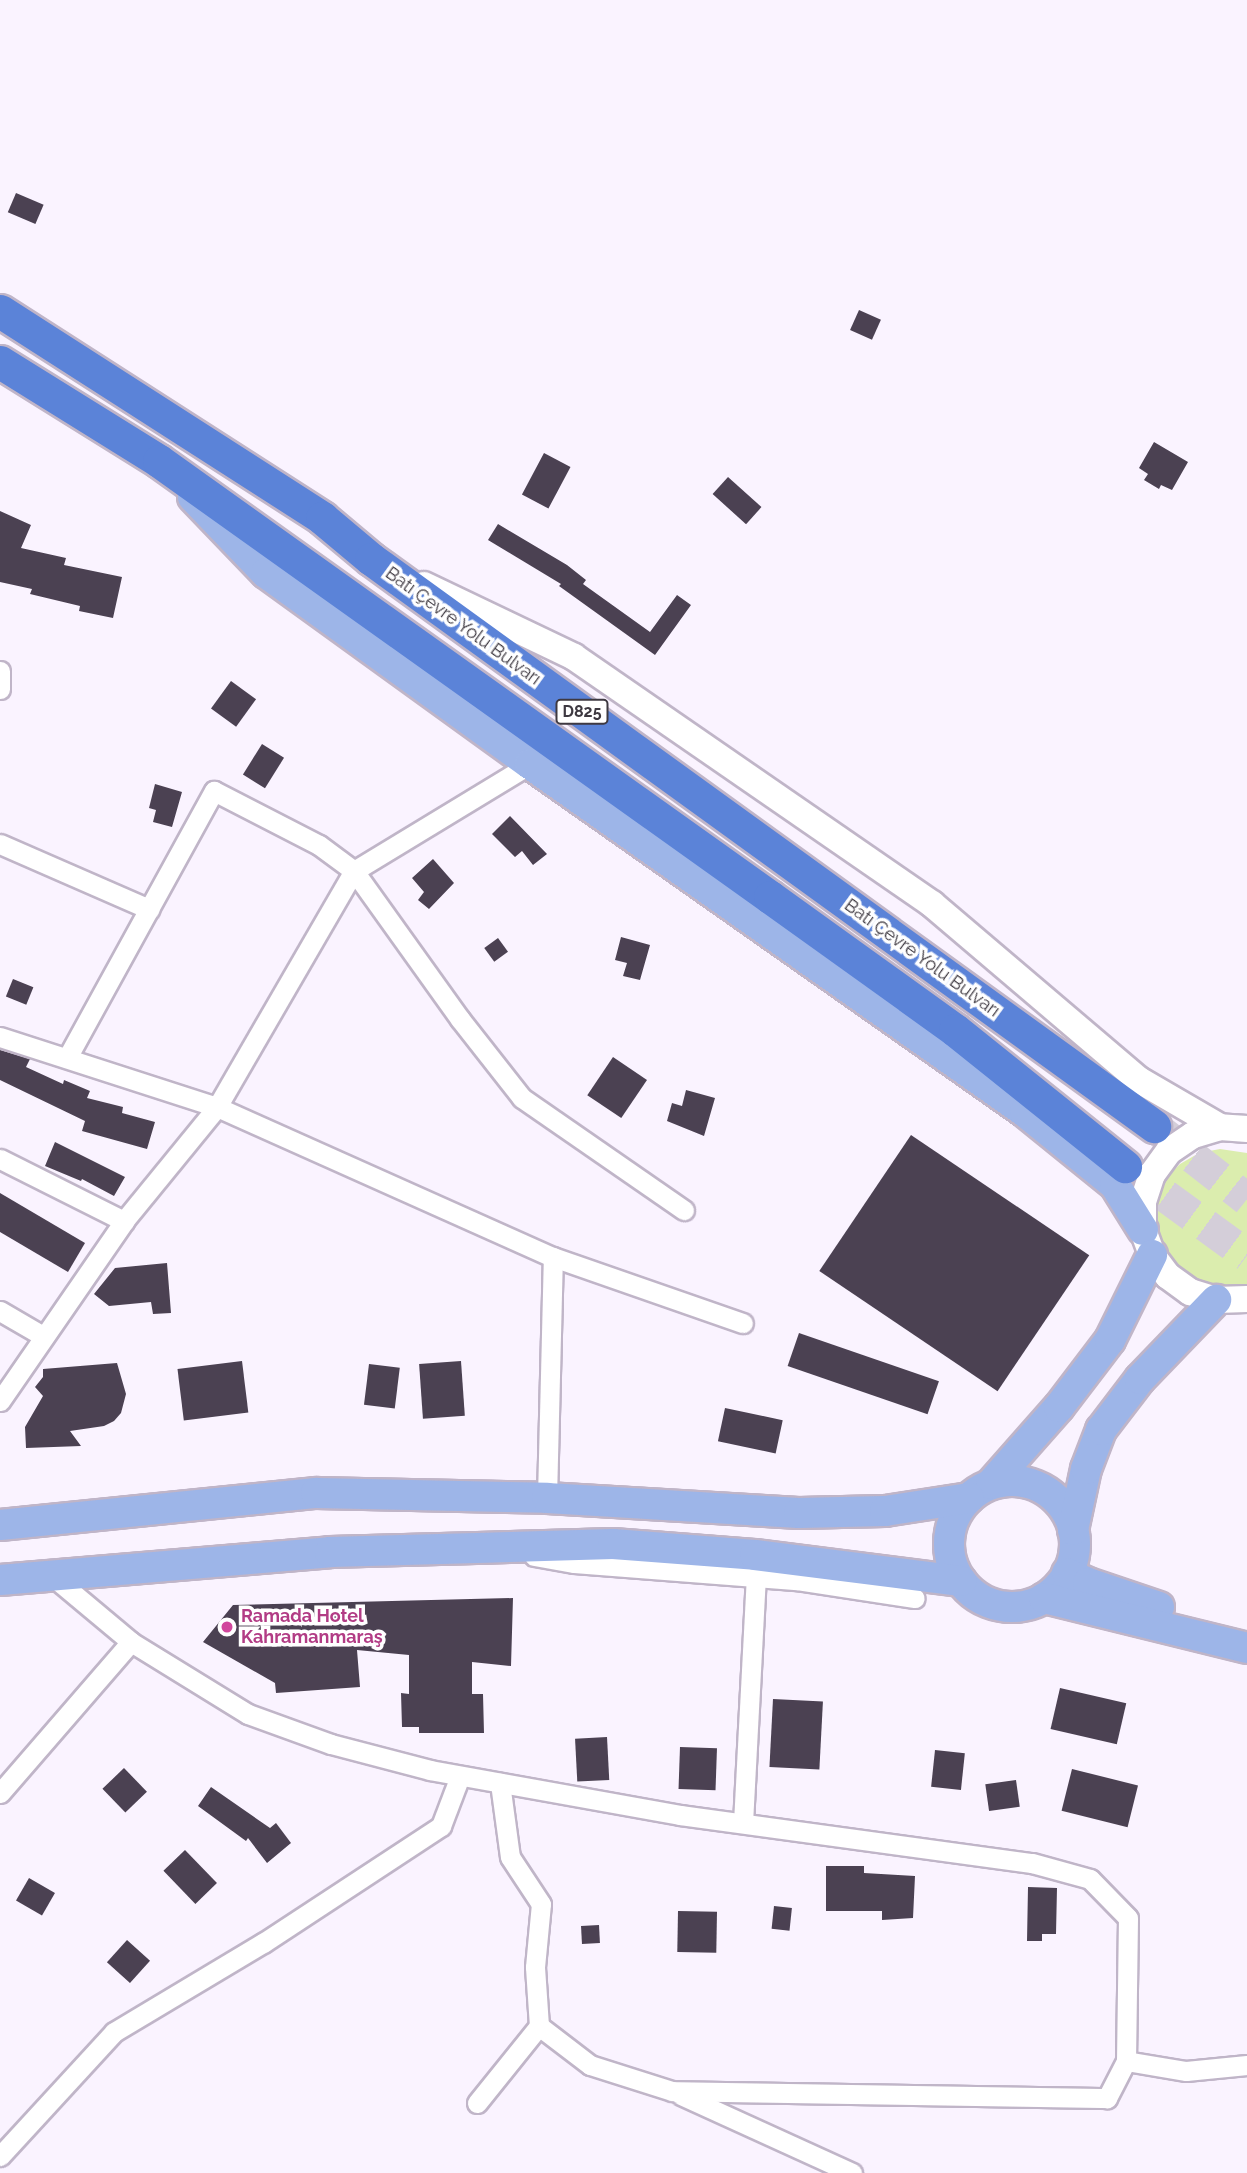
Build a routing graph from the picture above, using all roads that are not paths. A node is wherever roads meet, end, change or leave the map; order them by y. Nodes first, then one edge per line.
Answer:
1 (0, 311) edge
2 (0, 362) edge
3 (159, 461) junction
4 (371, 559) junction
5 (0, 671) edge
6 (0, 689) edge
7 (530, 764) junction
8 (0, 844) edge
9 (354, 871) junction
10 (149, 909) junction
11 (0, 1037) edge
12 (67, 1058) junction
13 (217, 1107) junction
14 (1154, 1126) tunnel mouth
15 (1220, 1127) junction
16 (1247, 1129) edge
17 (0, 1159) edge
18 (1125, 1167) tunnel mouth
19 (684, 1210) dead end
20 (124, 1221) junction
21 (1148, 1242) junction
22 (553, 1257) junction
23 (1238, 1300) edge
24 (0, 1311) edge
25 (743, 1323) dead end
26 (43, 1336) junction
27 (0, 1401) edge
28 (980, 1491) junction
29 (547, 1498) junction
30 (0, 1525) edge
31 (1073, 1530) junction
32 (489, 1548) junction
33 (1067, 1573) junction
34 (51, 1575) junction
35 (756, 1577) junction
36 (0, 1580) edge
37 (961, 1581) junction
38 (915, 1598) dead end
39 (1044, 1598) junction
40 (1247, 1633) edge
41 (131, 1642) junction
42 (1247, 1648) edge
43 (460, 1776) junction
44 (500, 1783) junction
45 (0, 1793) edge
46 (743, 1823) junction
47 (540, 2026) junction
48 (1126, 2061) junction
49 (1247, 2065) edge
50 (672, 2091) junction
51 (477, 2103) dead end
52 (0, 2156) edge
53 (852, 2173) edge

1 - 4 highway, Batı Çevre Yolu Bulvarı / D825
2 - 3 highway, D825
3 - 7 main road
3 - 18 highway, D825
4 - 14 highway, Batı Çevre Yolu Bulvarı / D825
4 - 15 main road
5 - 6 street
7 - 9 street
7 - 21 main road
8 - 10 street
9 - 10 street
9 - 13 street
9 - 19 street
10 - 12 street
11 - 12 street
12 - 13 street
13 - 20 street
13 - 22 street
15 - 16 main road
15 - 21 main road
17 - 20 street
20 - 26 street
21 - 23 main road
21 - 28 main road
22 - 25 street
22 - 29 street
23 - 31 main road
24 - 26 street
26 - 27 street
28 - 29 main road
28 - 31 main road
28 - 37 main road
29 - 30 main road
31 - 33 main road
32 - 34 main road
32 - 35 street
32 - 37 main road
33 - 39 main road
33 - 40 main road
34 - 36 main road
34 - 41 street
35 - 38 street
35 - 46 street
37 - 39 main road
39 - 42 main road
41 - 43 street
41 - 45 street
43 - 44 street
43 - 52 street
44 - 46 street
44 - 47 street
46 - 48 street
47 - 50 street
47 - 51 street
48 - 49 street
48 - 50 street
50 - 53 street

